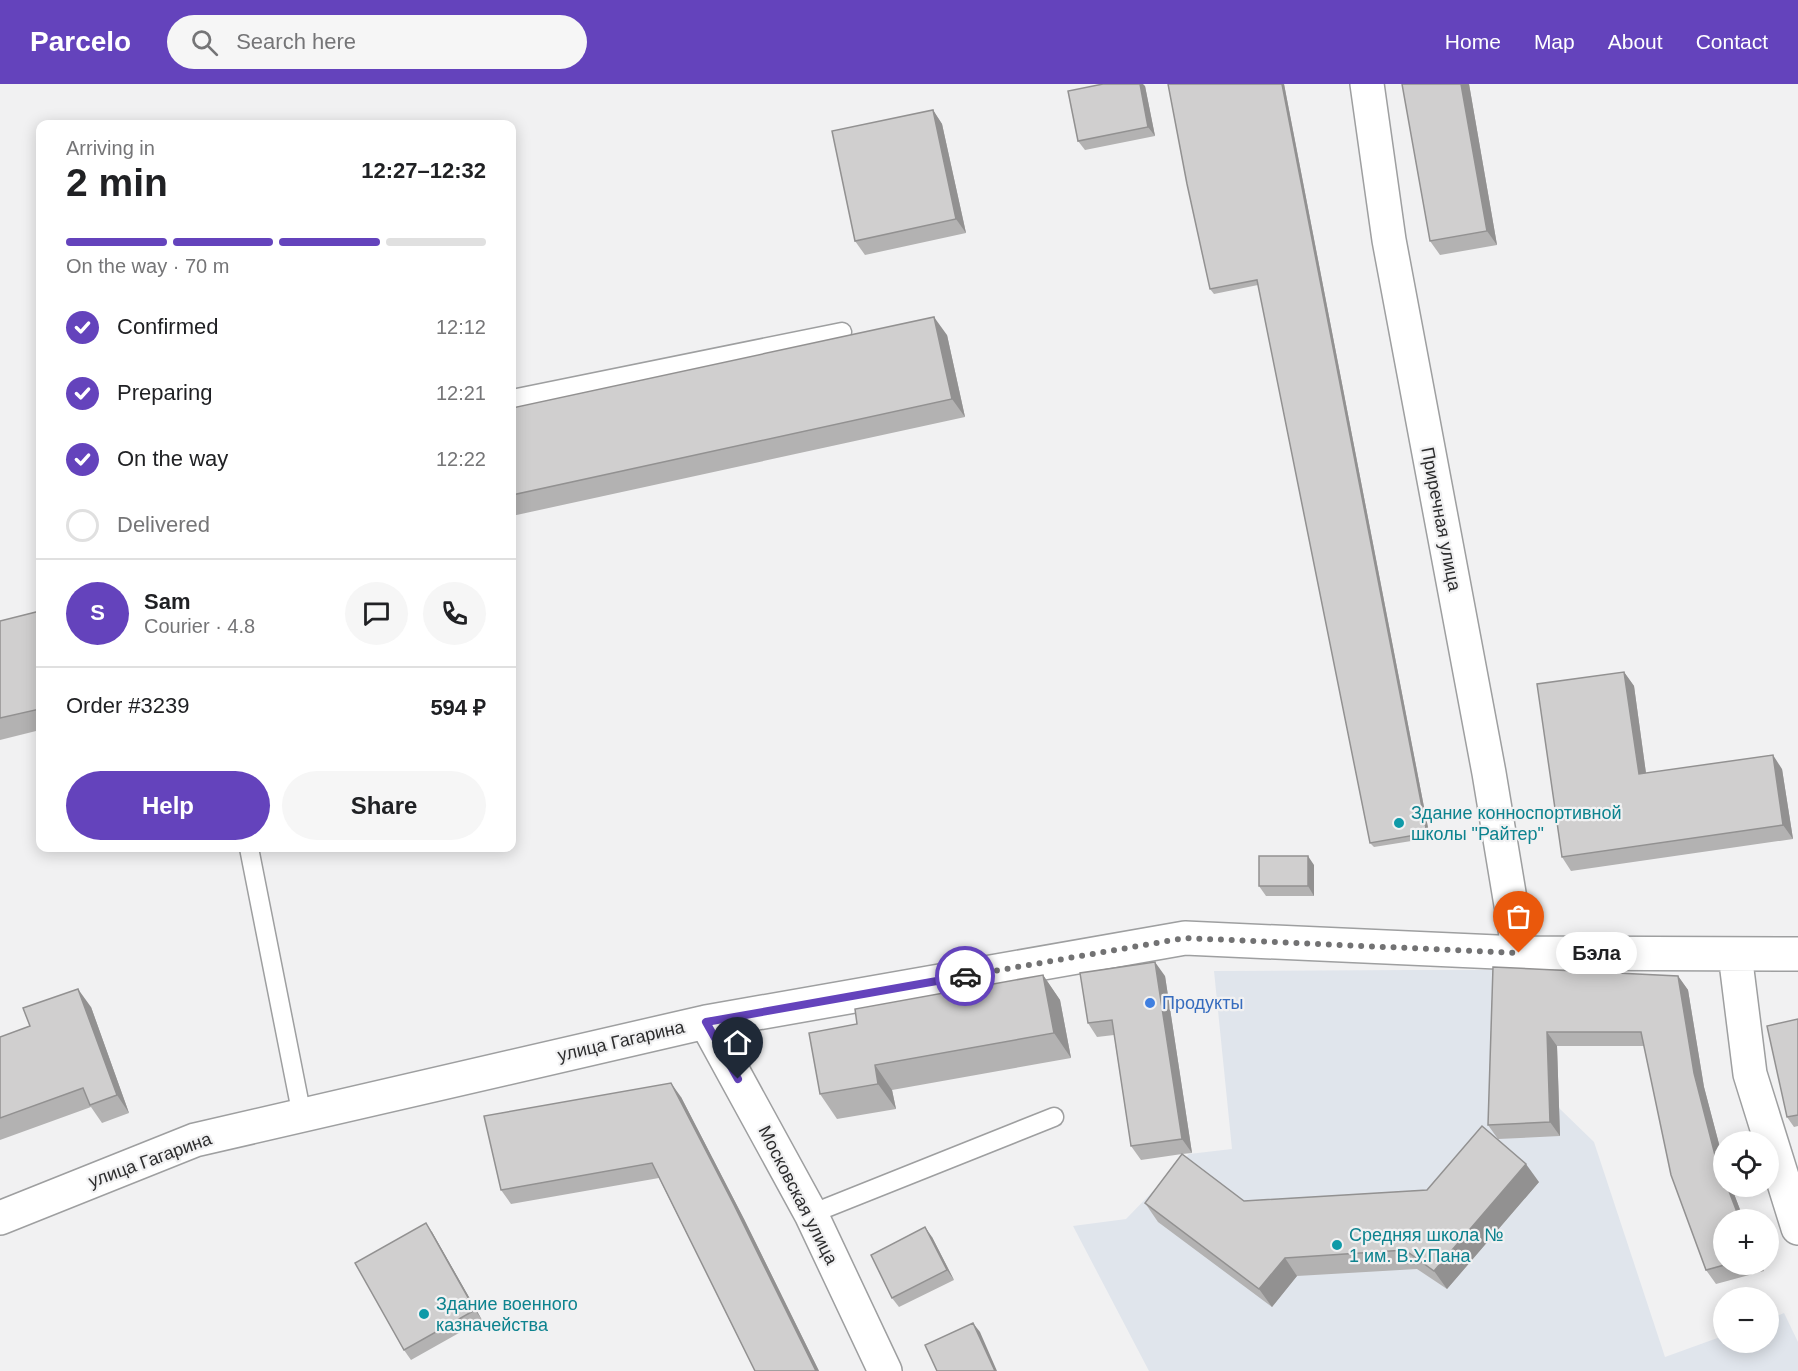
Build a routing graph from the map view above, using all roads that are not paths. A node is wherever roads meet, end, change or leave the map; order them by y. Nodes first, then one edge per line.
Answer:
1 (1367, 84) edge
2 (842, 332) dead end
3 (516, 398) edge
4 (250, 852) edge
5 (1519, 953) junction
6 (1735, 954) junction
7 (1798, 954) edge
8 (706, 1022) junction
9 (302, 1116) junction
10 (1054, 1117) dead end
11 (811, 1214) junction
12 (0, 1218) edge
13 (1798, 1228) edge
14 (885, 1371) edge

1 - 5 street, Приречная улица
2 - 3 lane
4 - 9 lane
5 - 6 street, улица Гагарина
5 - 8 street, улица Гагарина
6 - 7 street, улица Гагарина
6 - 13 street
8 - 9 street, улица Гагарина
8 - 11 street, Московская улица
9 - 12 street, улица Гагарина
10 - 11 lane
11 - 14 street, Московская улица

